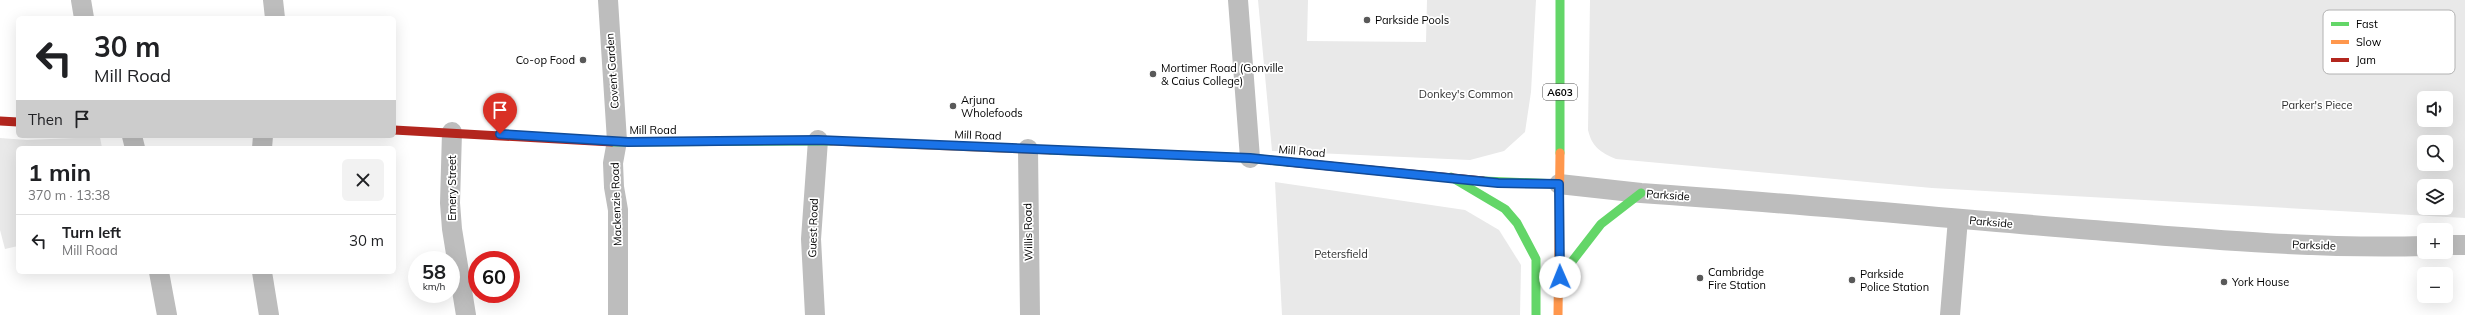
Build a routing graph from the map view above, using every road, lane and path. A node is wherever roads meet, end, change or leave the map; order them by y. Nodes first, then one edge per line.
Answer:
1 (81, 0) edge
2 (273, 0) edge
3 (608, 0) edge
4 (1238, 0) edge
5 (1560, 0) edge
6 (84, 16) edge
7 (275, 16) edge
8 (0, 121) edge
9 (16, 122) edge
10 (396, 130) edge
11 (452, 132) junction
12 (818, 140) junction
13 (617, 142) junction
14 (1028, 149) junction
15 (1250, 158) junction
16 (1451, 177) junction
17 (1559, 184) junction
18 (1641, 193) junction
19 (1958, 219) junction
20 (2465, 245) edge
21 (2417, 246) edge
22 (2453, 246) edge
23 (159, 274) edge
24 (262, 274) edge
25 (1560, 277) junction
26 (167, 315) edge
27 (269, 315) edge
28 (466, 315) edge
29 (618, 315) edge
30 (816, 315) edge
31 (1030, 315) edge
32 (1536, 315) edge
33 (1558, 315) edge
34 (1950, 315) edge

1 - 6 street
2 - 7 street
3 - 13 street, Covent Garden
4 - 15 street
5 - 17 street, A603
8 - 9 street
10 - 11 street, Mill Road
11 - 13 street, Mill Road
11 - 28 street, Emery Street
12 - 13 street, Mill Road
12 - 14 street, Mill Road
12 - 30 street, Guest Road
13 - 29 street, Mackenzie Road
14 - 15 street, Mill Road
14 - 31 street, Willis Road
15 - 16 street, Mill Road
16 - 17 street, Mill Road
16 - 32 street
17 - 18 street, Parkside
17 - 25 street
18 - 19 street, Parkside
18 - 25 street
19 - 21 street, Parkside
19 - 34 street
20 - 22 street
23 - 26 street
24 - 27 street
25 - 33 street

